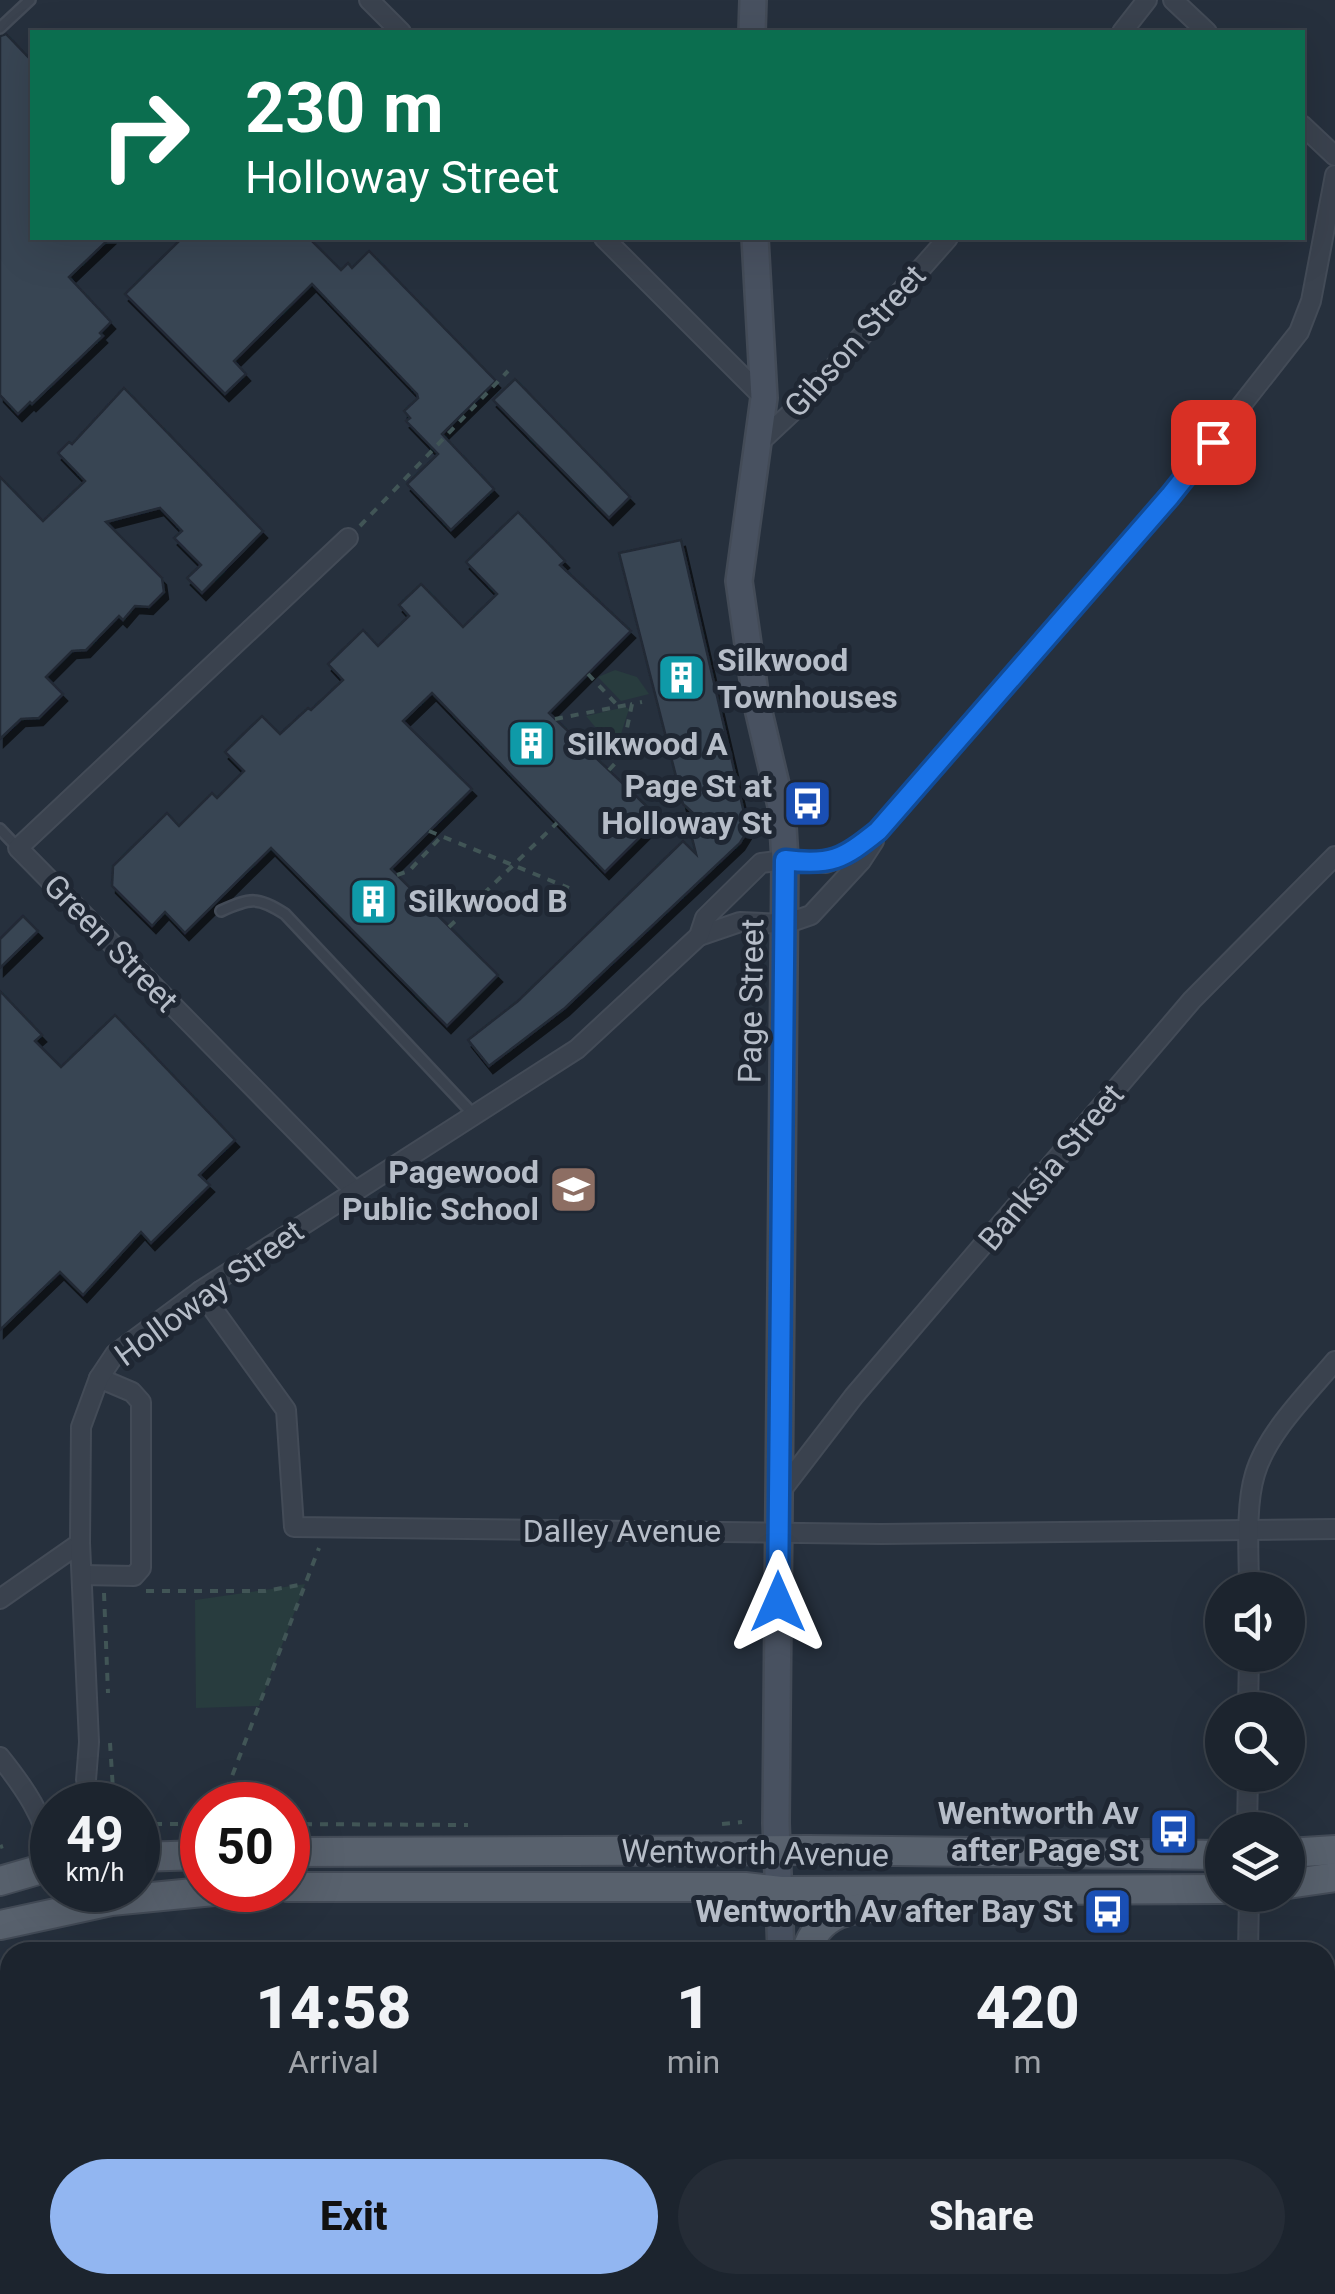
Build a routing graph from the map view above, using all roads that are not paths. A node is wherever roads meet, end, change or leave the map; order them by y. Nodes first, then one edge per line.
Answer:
1 (30, 0) edge
2 (369, 0) edge
3 (753, 0) edge
4 (1148, 0) edge
5 (1173, 0) edge
6 (0, 28) edge
7 (399, 30) edge
8 (752, 30) edge
9 (1124, 30) edge
10 (1205, 30) edge
11 (1305, 128) edge
12 (1335, 156) edge
13 (1335, 175) edge
14 (606, 240) edge
15 (755, 240) edge
16 (946, 240) edge
17 (764, 398) junction
18 (759, 443) junction
19 (348, 538) road end
20 (0, 829) edge
21 (878, 831) junction
22 (18, 848) junction
23 (1335, 856) edge
24 (785, 860) junction
25 (221, 911) dead end
26 (785, 924) junction
27 (699, 936) junction
28 (474, 1114) junction
29 (354, 1190) junction
30 (200, 1291) junction
31 (1335, 1361) edge
32 (99, 1378) junction
33 (781, 1491) junction
34 (1250, 1528) junction
35 (1335, 1529) edge
36 (779, 1532) junction
37 (80, 1543) junction
38 (1249, 1572) edge
39 (82, 1575) junction
40 (0, 1599) edge
41 (0, 1757) edge
42 (86, 1780) dead end
43 (30, 1799) edge
44 (777, 1850) junction
45 (1335, 1850) edge
46 (1305, 1851) edge
47 (310, 1852) edge
48 (1205, 1855) edge
49 (30, 1872) edge
50 (1335, 1878) edge
51 (0, 1881) edge
52 (1305, 1882) edge
53 (310, 1887) edge
54 (1205, 1889) edge
55 (972, 1891) junction
56 (781, 1892) junction
57 (31, 1912) edge
58 (1249, 1912) edge
59 (0, 1925) edge
60 (781, 1942) edge
61 (811, 1942) edge
62 (1248, 1942) edge

1 - 6 lane
2 - 7 street
3 - 8 main road
4 - 9 street
5 - 10 street
11 - 12 street
13 - 21 street, Holloway Street
14 - 17 street
15 - 17 main road, Page Street
16 - 18 street, Gibson Street
17 - 18 main road, Page Street
18 - 24 main road, Page Street
19 - 22 street, Green Street
20 - 22 lane
21 - 24 street, Holloway Street
21 - 26 street, Holloway Street
22 - 29 street, Green Street
23 - 33 street, Banksia Street
24 - 26 main road, Page Street
24 - 27 street, Holloway Street
25 - 28 lane
26 - 27 street, Holloway Street
26 - 33 main road, Page Street
27 - 28 street, Holloway Street
28 - 29 street, Holloway Street
29 - 30 street, Holloway Street
30 - 32 street, Holloway Street
30 - 36 street, Dalley Avenue
31 - 34 street
32 - 37 street, Holloway Street
32 - 39 street
33 - 36 main road, Page Street
34 - 35 street, Dalley Avenue
34 - 36 street, Dalley Avenue
34 - 38 street
36 - 44 main road, Page Street
37 - 39 street, Holloway Street
37 - 40 street
39 - 42 street, Holloway Street
41 - 43 street
44 - 47 main road, Wentworth Avenue
44 - 48 main road, Wentworth Avenue
44 - 56 main road, Page Street
45 - 46 main road
49 - 51 main road
50 - 52 main road
53 - 56 main road, Wentworth Avenue
54 - 55 main road, Wentworth Avenue
55 - 56 main road, Wentworth Avenue
55 - 61 main road
56 - 60 main road, Page Street
57 - 59 main road
58 - 62 street

